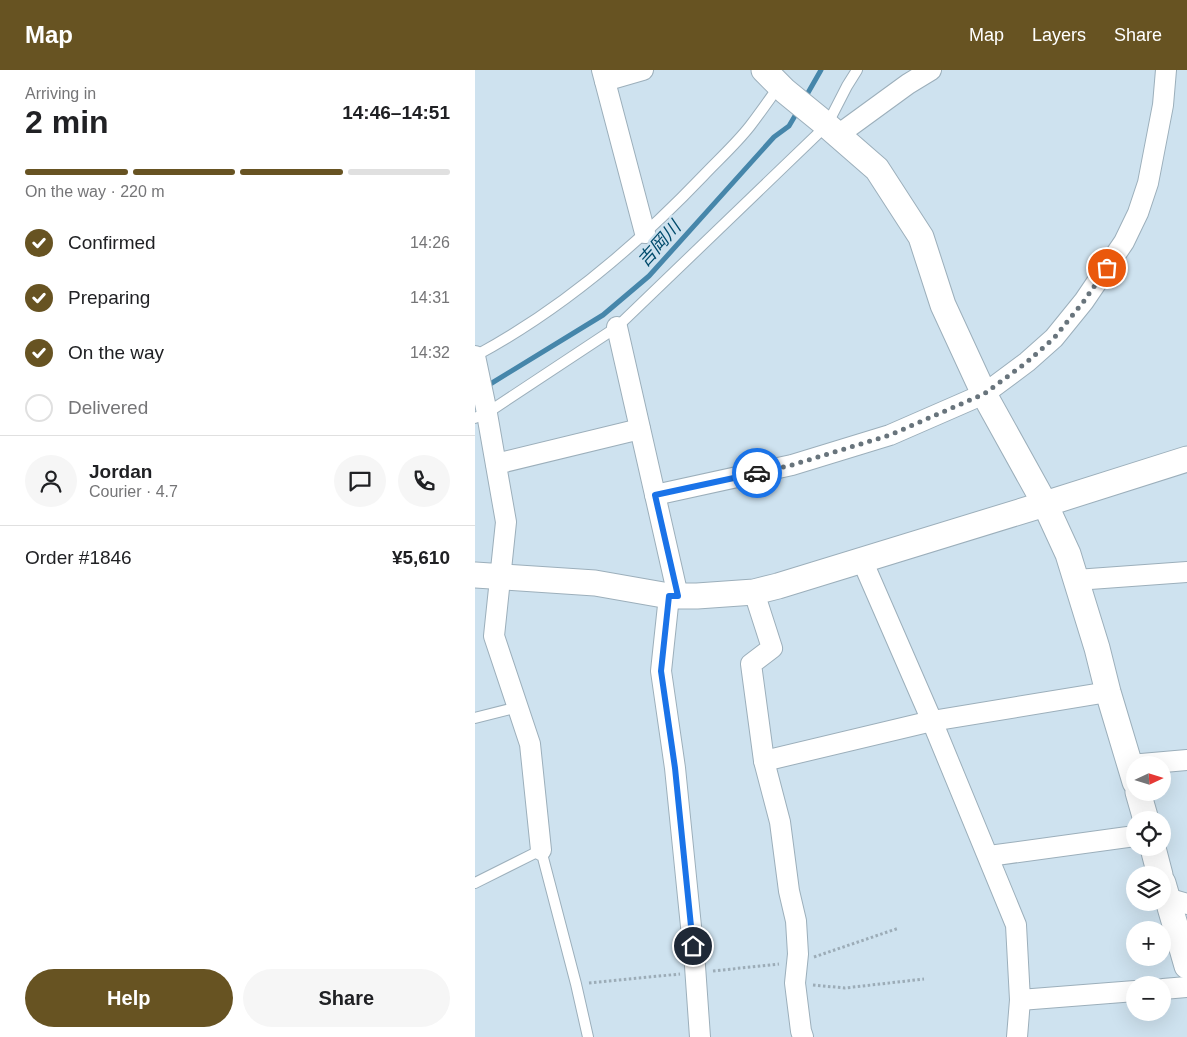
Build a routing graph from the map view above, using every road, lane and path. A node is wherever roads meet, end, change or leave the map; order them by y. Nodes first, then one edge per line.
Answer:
1 (643, 70) edge
2 (857, 70) edge
3 (931, 70) edge
4 (1165, 70) edge
5 (604, 75) edge
6 (776, 82) edge
7 (829, 127) junction
8 (645, 233) junction
9 (617, 326) junction
10 (476, 358) edge
11 (984, 394) junction
12 (483, 413) edge
13 (640, 430) junction
14 (1187, 459) edge
15 (496, 464) junction
16 (655, 495) junction
17 (1045, 504) junction
18 (861, 560) junction
19 (1187, 572) edge
20 (475, 575) edge
21 (500, 576) junction
22 (1076, 580) junction
23 (754, 592) junction
24 (673, 596) junction
25 (1108, 692) junction
26 (518, 707) junction
27 (475, 718) edge
28 (932, 721) junction
29 (1128, 756) edge
30 (1187, 760) edge
31 (764, 761) junction
32 (1171, 764) edge
33 (1126, 837) edge
34 (541, 850) junction
35 (989, 856) junction
36 (475, 883) edge
37 (1171, 898) edge
38 (899, 928) dead end
39 (798, 962) junction
40 (1187, 966) edge
41 (695, 973) junction
42 (924, 979) dead end
43 (795, 983) junction
44 (576, 984) junction
45 (1187, 986) edge
46 (1171, 988) edge
47 (1126, 992) edge
48 (1020, 1000) junction
49 (588, 1037) edge
50 (700, 1037) edge
51 (803, 1037) edge
52 (1017, 1037) edge

1 - 5 street
2 - 7 lane
3 - 7 street
4 - 11 street
5 - 8 street
6 - 7 street
6 - 8 lane
7 - 9 lane
7 - 11 street
8 - 10 lane
9 - 12 lane
9 - 13 street
10 - 12 street
11 - 16 street
11 - 17 street
12 - 15 street
13 - 15 street
13 - 16 street
14 - 17 street
15 - 21 street
16 - 24 street
17 - 18 street
17 - 22 street
18 - 23 street
18 - 28 street
19 - 22 street
20 - 21 street
21 - 24 street
21 - 26 street
22 - 25 street
23 - 24 street
23 - 31 street
24 - 41 street
25 - 28 street
25 - 29 street
26 - 27 lane
26 - 34 street
28 - 31 street
28 - 35 street
30 - 32 street
31 - 39 street
33 - 35 street
34 - 36 lane
34 - 44 lane
35 - 48 street
37 - 40 street
38 - 39 path
39 - 41 path
39 - 43 street
41 - 44 path
41 - 50 street
42 - 43 path
43 - 51 street
44 - 49 lane
45 - 46 street
47 - 48 street
48 - 52 street

